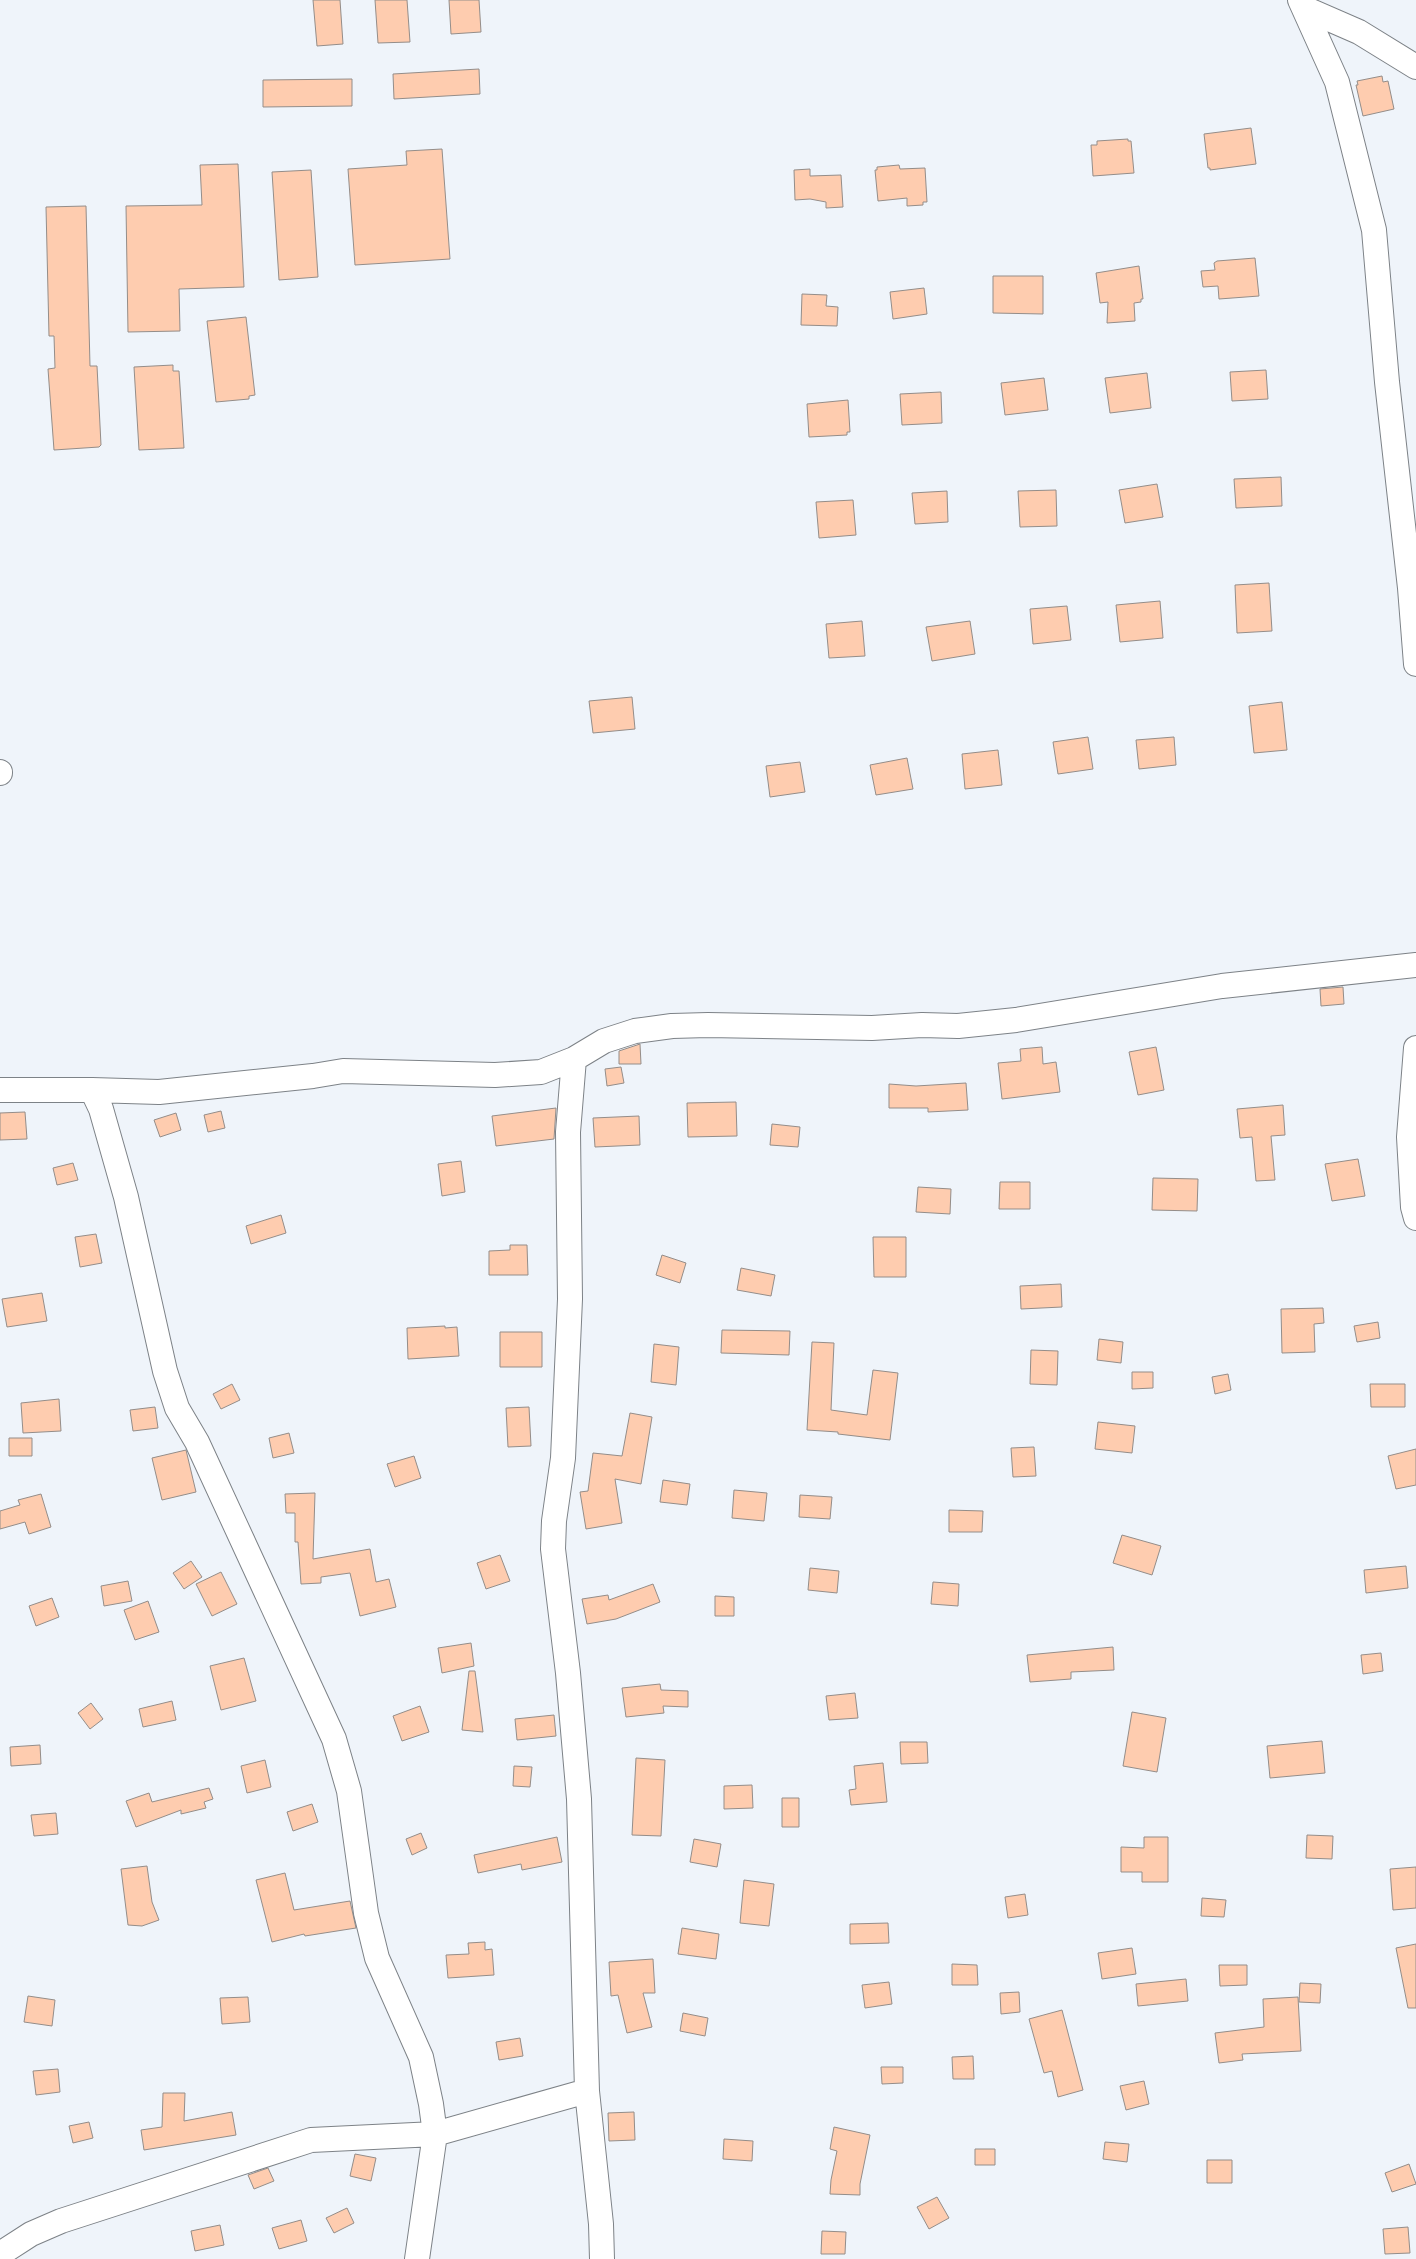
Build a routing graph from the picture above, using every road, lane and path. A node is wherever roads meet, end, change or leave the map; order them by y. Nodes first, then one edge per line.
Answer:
1 (1302, 4) edge
2 (1416, 67) edge
3 (1416, 664) edge
4 (1416, 965) edge
5 (1416, 1048) edge
6 (574, 1059) junction
7 (0, 1090) edge
8 (92, 1090) junction
9 (1416, 1218) edge
10 (587, 2091) junction
11 (435, 2134) junction
12 (0, 2254) edge
13 (417, 2259) edge
14 (602, 2259) edge

1 - 2 street
1 - 3 street
4 - 6 street
5 - 9 street
6 - 8 street
6 - 10 street
7 - 8 street
8 - 11 street
10 - 11 street
10 - 14 street
11 - 12 street
11 - 13 street

